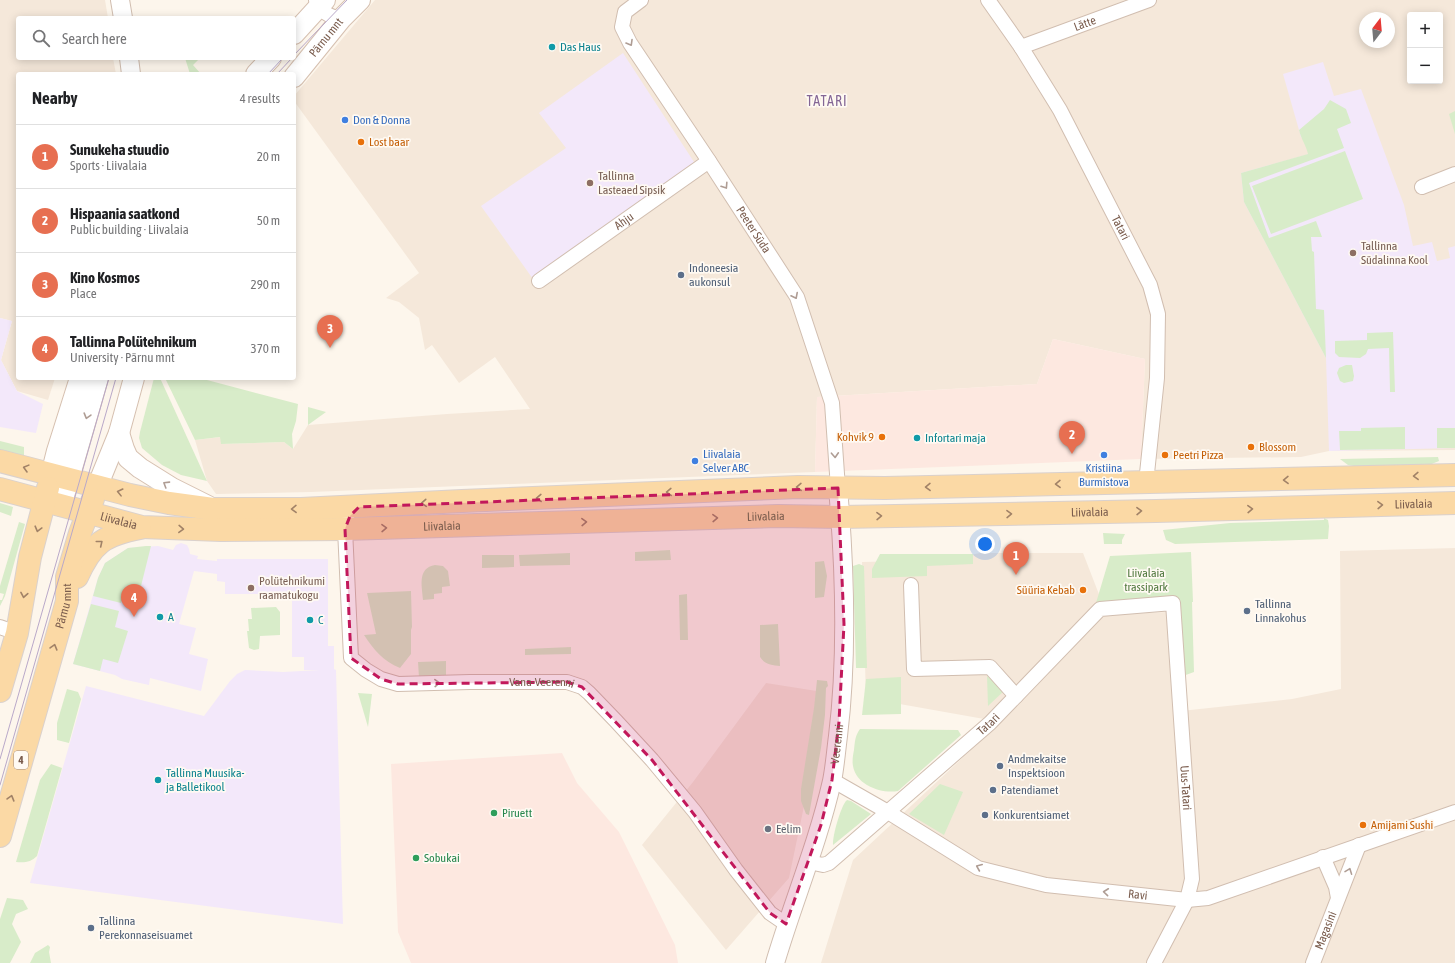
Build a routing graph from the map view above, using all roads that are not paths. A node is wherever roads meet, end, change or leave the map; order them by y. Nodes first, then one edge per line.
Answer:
1 (120, 0) edge
2 (360, 0) edge
3 (641, 0) edge
4 (989, 0) edge
5 (1149, 0) edge
6 (320, 2) edge
7 (123, 16) edge
8 (341, 19) junction
9 (296, 32) edge
10 (1021, 47) junction
11 (129, 60) edge
12 (270, 60) edge
13 (131, 72) edge
14 (258, 72) edge
15 (296, 75) edge
16 (709, 161) junction
17 (1455, 174) edge
18 (1422, 187) dead end
19 (539, 281) dead end
20 (79, 380) edge
21 (97, 380) edge
22 (133, 380) edge
23 (119, 433) junction
24 (0, 461) edge
25 (1455, 475) edge
26 (60, 477) junction
27 (1146, 483) junction
28 (97, 486) junction
29 (838, 488) junction
30 (0, 489) edge
31 (1455, 503) edge
32 (359, 507) junction
33 (68, 508) junction
34 (213, 509) junction
35 (840, 517) junction
36 (142, 527) junction
37 (345, 529) junction
38 (911, 585) dead end
39 (67, 600) junction
40 (1173, 604) joint
41 (8, 630) edge
42 (0, 691) edge
43 (1016, 696) junction
44 (832, 780) junction
45 (888, 812) junction
46 (1455, 812) edge
47 (0, 836) edge
48 (1359, 845) junction
49 (1323, 857) junction
50 (809, 862) junction
51 (1338, 898) junction
52 (1187, 900) junction
53 (786, 924) junction
54 (775, 963) edge
55 (1154, 963) edge
56 (1313, 963) edge

1 - 7 street
2 - 8 main road, Pärnu mnt
3 -> 16 street, Peeter Süda
4 - 10 street, Tatari
5 - 10 street, Lätte
6 - 8 street
6 - 9 main road
8 - 15 main road, Pärnu mnt
10 - 27 street, Tatari
11 - 13 street
12 - 14 main road
16 - 19 street, Ahju
16 -> 29 street, Peeter Süda
17 - 18 street
20 - 26 main road, Pärnu mnt / 4
21 -> 26 main road
22 - 23 main road, Pärnu mnt / 4
23 - 28 main road, Pärnu mnt / 4
34 -> 23 main road
26 -> 24 main road, Liivalaia
25 -> 27 main road, Liivalaia
26 - 28 main road, Liivalaia
26 - 33 main road, Pärnu mnt / 4
27 -> 29 main road, Liivalaia
28 - 33 main road, Pärnu mnt / 4
34 -> 28 main road, Liivalaia
29 -> 32 main road, Liivalaia
29 - 35 street, Veerenni
30 - 33 main road, Liivalaia
35 -> 31 main road, Liivalaia
32 -> 34 main road, Liivalaia
32 - 37 street
33 - 36 main road, Liivalaia
33 - 39 main road, Pärnu mnt / 4
33 -> 41 main road, Pärnu mnt / 4
37 -> 35 main road, Liivalaia
35 - 44 street, Veerenni
36 -> 37 main road, Liivalaia
39 -> 36 main road
37 -> 53 street, Vana-Veerenni
38 - 43 street
47 -> 39 main road, Pärnu mnt / 4
40 - 43 street, Tatari
40 - 52 street, Uus-Tatari
41 - 42 main road, Pärnu mnt / 4
43 - 45 street, Tatari
44 - 45 street, Ravi
44 - 50 street, Veerenni
45 - 50 street, Tatari
52 -> 45 street, Ravi
46 - 48 street, Ravi
48 - 49 street, Ravi
51 -> 48 street, Magasini
49 - 51 street, Magasini
49 - 52 street, Ravi
50 - 53 street, Veerenni
51 - 56 street, Magasini
52 - 55 street, Uus-Tatari
53 - 54 street, Veerenni

